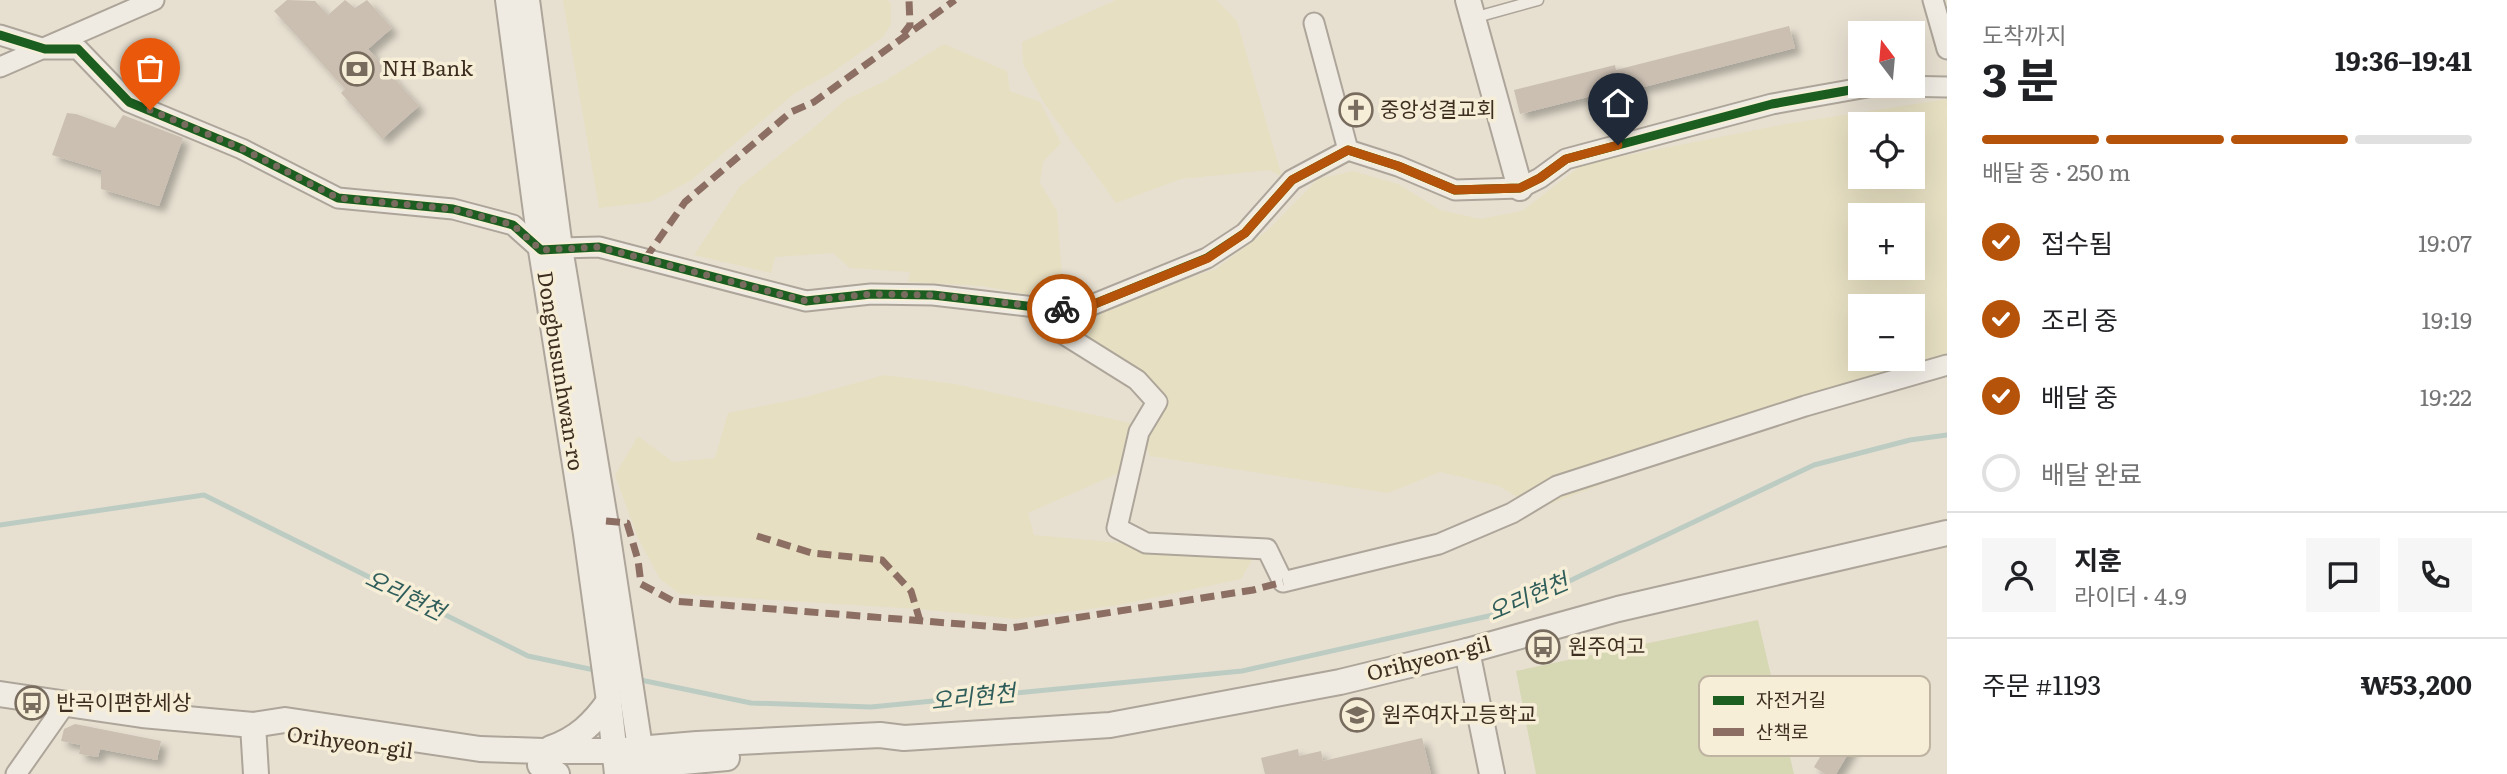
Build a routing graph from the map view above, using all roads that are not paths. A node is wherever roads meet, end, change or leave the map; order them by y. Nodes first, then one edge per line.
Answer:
1 (154, 0) edge
2 (508, 0) edge
3 (527, 0) edge
4 (1538, 0) edge
5 (1933, 0) edge
6 (1470, 9) edge
7 (1314, 23) dead end
8 (0, 35) edge
9 (45, 49) junction
10 (1947, 50) edge
11 (0, 67) edge
12 (1925, 87) edge
13 (1947, 87) edge
14 (1848, 90) edge
15 (1348, 150) junction
16 (1520, 188) junction
17 (551, 249) junction
18 (1066, 309) junction
19 (1947, 365) edge
20 (1947, 533) edge
21 (1467, 651) junction
22 (0, 694) edge
23 (621, 700) junction
24 (66, 703) junction
25 (253, 725) junction
26 (699, 759) edge
27 (547, 763) edge
28 (642, 763) edge
29 (615, 764) edge
30 (16, 774) edge
31 (256, 774) edge
32 (1492, 774) edge

1 - 9 street
2 - 17 street, Dongbusunhwan-ro
3 - 17 street, Dongbusunhwan-ro
4 - 6 lane
5 - 10 street
6 - 16 street
7 - 15 street
8 - 9 street
9 - 11 street
9 - 17 street
12 - 13 street
14 - 16 street
15 - 16 street
15 - 18 street
17 - 18 street
17 - 23 street, Dongbusunhwan-ro
18 - 19 street
20 - 21 street, Orihyeon-gil
21 - 26 street, Orihyeon-gil
21 - 32 street
22 - 24 street, Orihyeon-gil
23 - 26 street
23 - 27 street
23 - 28 street
23 - 29 street
24 - 25 street, Orihyeon-gil
24 - 30 street
25 - 27 street, Orihyeon-gil
25 - 31 street
26 - 28 street, Orihyeon-gil
27 - 29 street, Orihyeon-gil
28 - 29 street, Orihyeon-gil

